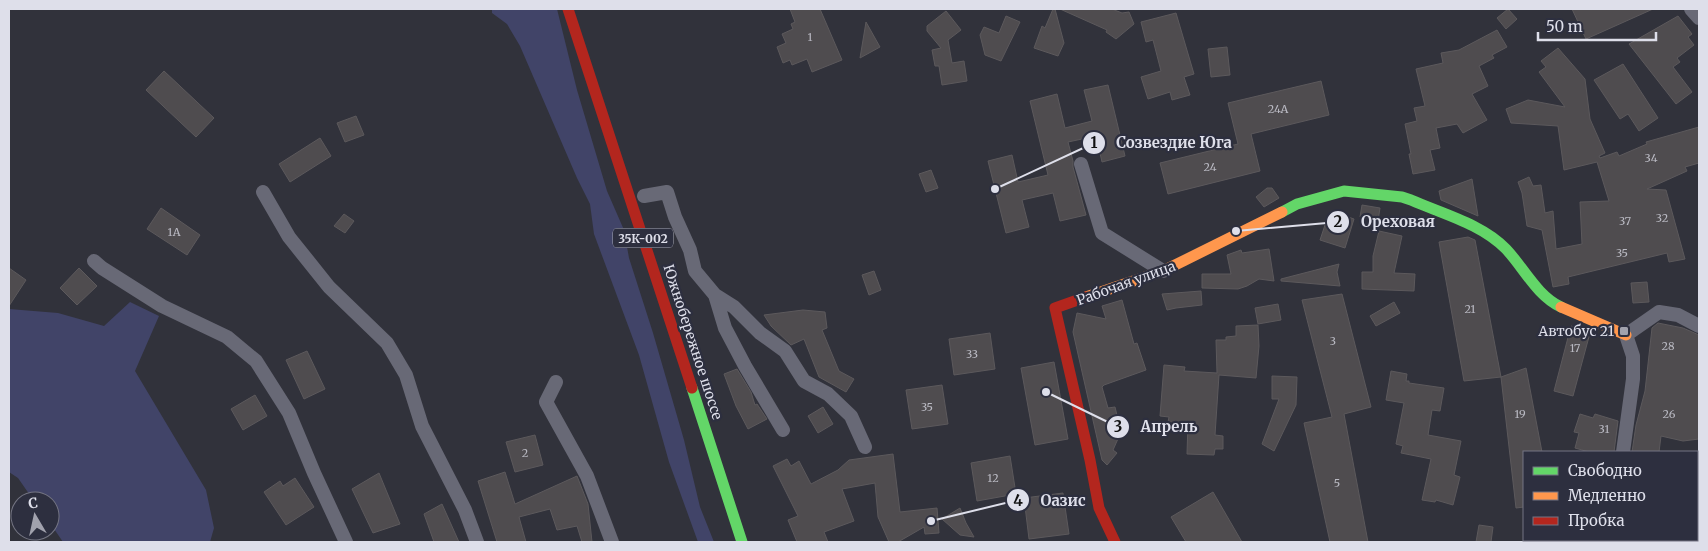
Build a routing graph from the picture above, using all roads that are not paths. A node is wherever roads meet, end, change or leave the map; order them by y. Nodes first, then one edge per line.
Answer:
1 (568, 9) edge
2 (1691, 9) edge
3 (1699, 18) edge
4 (1081, 164) dead end
5 (263, 192) dead end
6 (644, 196) dead end
7 (94, 261) dead end
8 (1163, 271) junction
9 (716, 295) junction
10 (1699, 326) edge
11 (1626, 335) junction
12 (691, 348) dead end
13 (556, 382) dead end
14 (784, 430) dead end
15 (865, 447) dead end
16 (1622, 451) edge
17 (346, 542) edge
18 (476, 542) edge
19 (612, 542) edge
20 (742, 542) edge
21 (752, 542) edge
22 (1116, 542) edge

1 - 20 main road, Южнобережное шоссе / 35К-002
2 - 3 street
4 - 8 street
5 - 18 street
6 - 9 street
7 - 17 street
8 - 11 main road, Рабочая улица
8 - 22 main road, Рабочая улица
9 - 14 street
9 - 15 street
10 - 11 street
11 - 16 street
12 - 21 main road, Южнобережное шоссе
13 - 19 street

